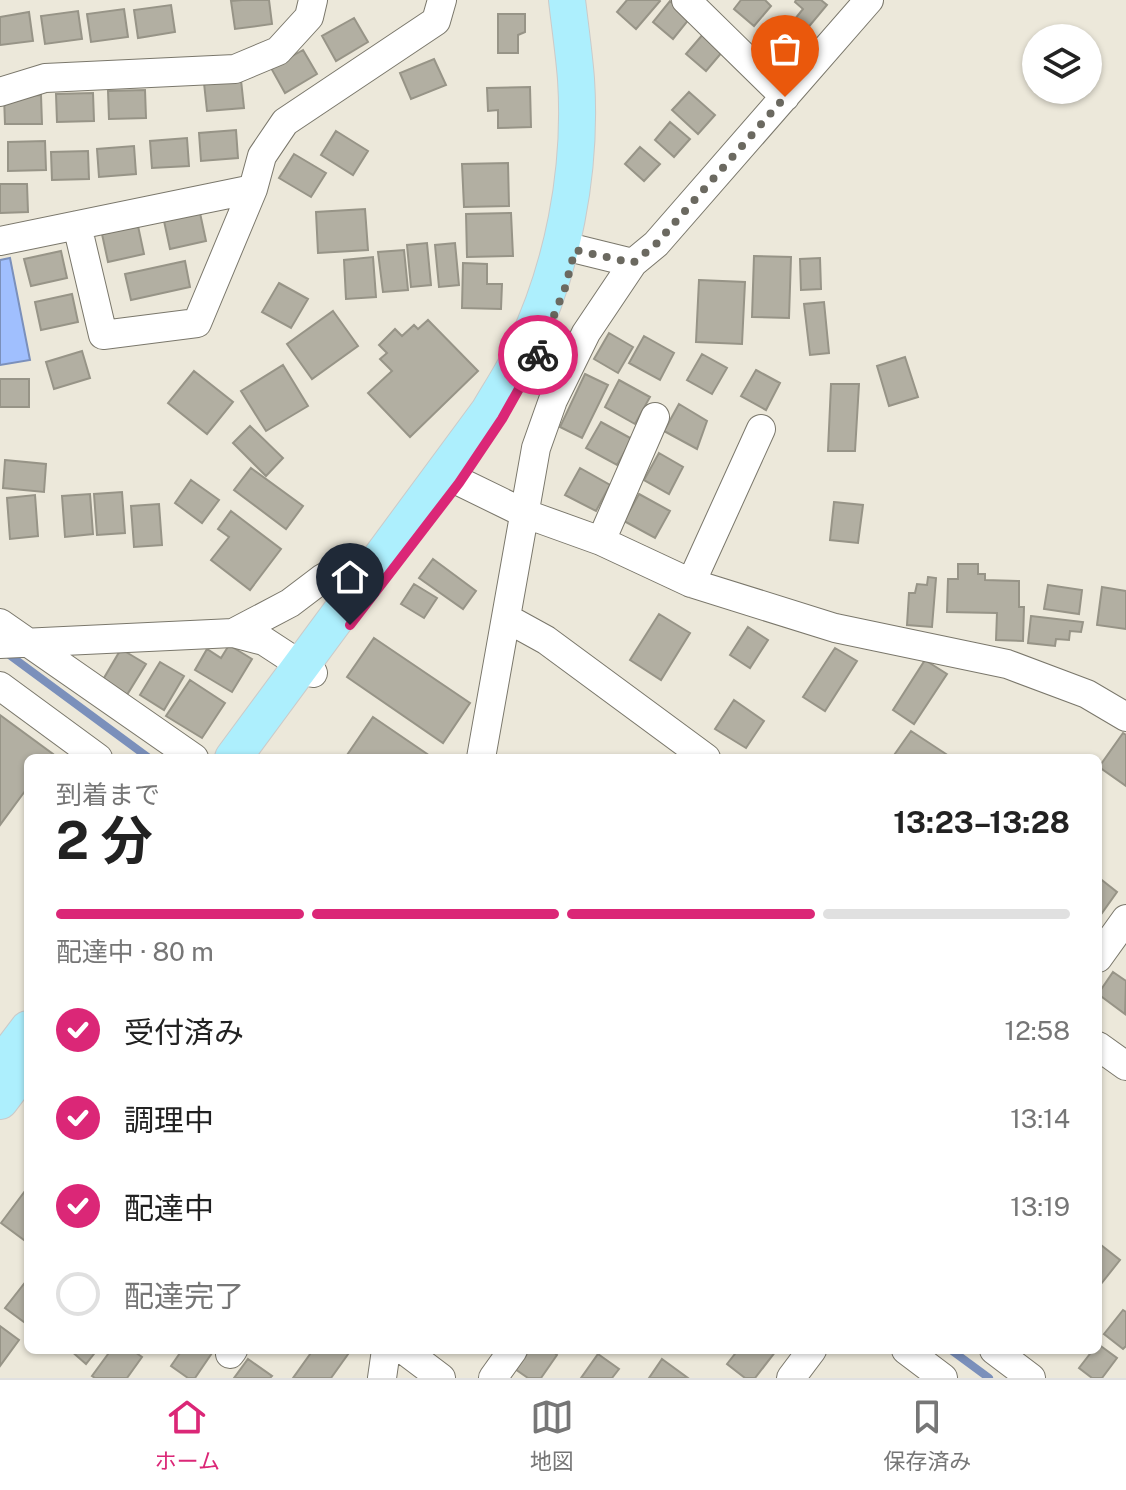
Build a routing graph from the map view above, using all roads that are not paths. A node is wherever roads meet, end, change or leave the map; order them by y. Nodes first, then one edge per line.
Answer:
1 (313, 0) edge
2 (442, 0) edge
3 (567, 0) edge
4 (582, 0) edge
5 (686, 0) edge
6 (856, 5) edge
7 (0, 92) edge
8 (785, 97) junction
9 (253, 189) junction
10 (77, 225) junction
11 (0, 241) edge
12 (567, 248) junction
13 (633, 263) junction
14 (655, 417) dead end
15 (761, 429) dead end
16 (451, 478) junction
17 (526, 514) junction
18 (601, 541) junction
19 (691, 583) junction
20 (355, 594) junction
21 (506, 618) junction
22 (0, 623) edge
23 (233, 633) junction
24 (14, 644) edge
25 (308, 669) junction
26 (0, 686) edge
27 (1126, 717) edge
28 (93, 754) edge
29 (188, 754) edge
30 (236, 754) edge
31 (255, 754) edge
32 (482, 754) edge
33 (701, 754) edge
34 (1126, 919) edge
35 (1102, 952) edge
36 (1102, 1049) edge
37 (16, 1058) edge
38 (1126, 1066) edge
39 (0, 1101) edge
40 (385, 1354) edge
41 (409, 1354) edge
42 (510, 1354) edge
43 (809, 1354) edge
44 (911, 1354) edge
45 (999, 1354) edge
46 (382, 1378) edge
47 (441, 1378) edge
48 (493, 1378) edge
49 (791, 1378) edge
50 (943, 1378) edge
51 (1031, 1378) edge

1 - 7 street
2 - 9 street
3 - 12 main road
4 - 12 main road
5 - 8 street
6 - 8 street
8 - 13 street
9 - 10 street
9 - 10 street
10 - 11 street
12 - 13 street
12 - 16 main road
13 - 17 street
14 - 18 street
15 - 19 street
16 - 17 street
16 - 20 main road
16 - 25 main road
17 - 18 street
17 - 21 street
18 - 19 street
19 - 27 street
20 - 23 street
20 - 25 main road
21 - 32 street
21 - 33 street
22 - 24 street
23 - 24 street
23 - 25 street
24 - 29 street
25 - 30 main road
25 - 31 main road
26 - 28 street
34 - 35 street
36 - 38 street
37 - 39 main road
40 - 46 street
41 - 47 street
42 - 48 street
43 - 49 street
44 - 50 street
45 - 51 street

